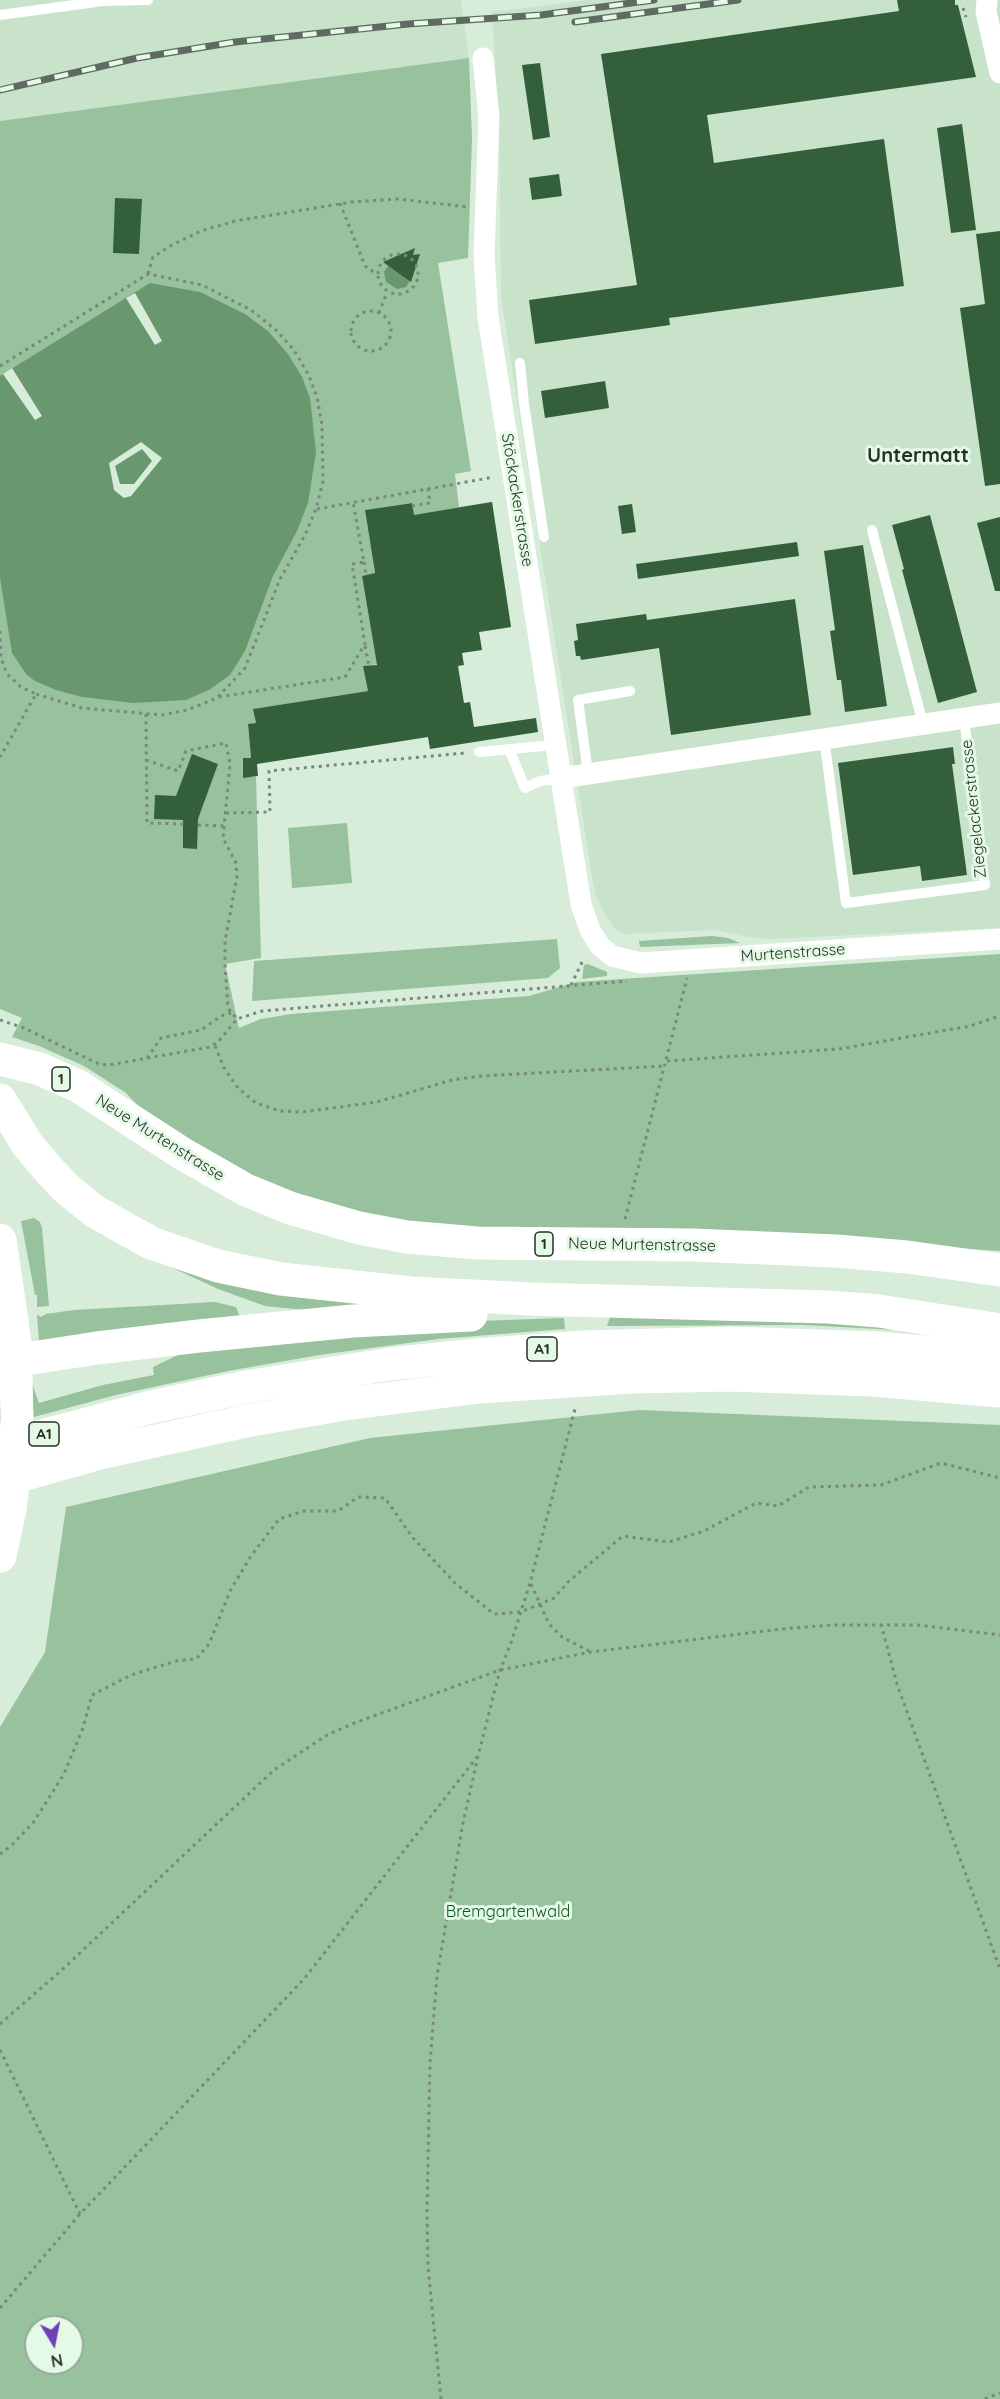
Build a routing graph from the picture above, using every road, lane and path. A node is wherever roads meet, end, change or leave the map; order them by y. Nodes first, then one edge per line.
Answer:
1 (148, 0) edge
2 (987, 0) edge
3 (0, 15) edge
4 (483, 58) dead end
5 (1000, 73) edge
6 (340, 203) junction
7 (473, 208) dead end
8 (148, 274) junction
9 (377, 274) junction
10 (387, 291) junction
11 (379, 313) junction
12 (520, 363) dead end
13 (0, 366) edge
14 (513, 474) junction
15 (428, 488) junction
16 (353, 502) junction
17 (412, 506) dead end
18 (316, 509) junction
19 (872, 530) dead end
20 (537, 535) junction
21 (364, 562) junction
22 (366, 575) dead end
23 (0, 631) edge
24 (365, 644) junction
25 (369, 666) dead end
26 (630, 691) dead end
27 (36, 694) junction
28 (217, 698) junction
29 (146, 713) junction
30 (1000, 713) edge
31 (964, 718) junction
32 (922, 724) junction
33 (824, 738) junction
34 (543, 746) dead end
35 (510, 749) junction
36 (479, 752) joint
37 (0, 757) edge
38 (146, 760) junction
39 (588, 773) junction
40 (561, 778) junction
41 (226, 813) junction
42 (183, 824) dead end
43 (198, 825) dead end
44 (224, 826) junction
45 (594, 938) joint
46 (1000, 939) edge
47 (582, 959) dead end
48 (691, 960) junction
49 (660, 962) junction
50 (571, 985) junction
51 (231, 1013) junction
52 (1000, 1016) edge
53 (237, 1019) junction
54 (0, 1020) edge
55 (215, 1045) junction
56 (147, 1058) junction
57 (0, 1059) edge
58 (667, 1061) junction
59 (665, 1066) junction
60 (0, 1100) edge
61 (628, 1208) dead end
62 (0, 1240) edge
63 (1000, 1270) edge
64 (701, 1304) junction
65 (1000, 1330) edge
66 (1000, 1359) edge
67 (0, 1364) edge
68 (1000, 1391) edge
69 (570, 1427) dead end
70 (0, 1447) edge
71 (1000, 1478) edge
72 (0, 1481) edge
73 (2, 1547) edge
74 (530, 1583) junction
75 (540, 1605) junction
76 (521, 1612) junction
77 (881, 1624) junction
78 (1000, 1635) edge
79 (591, 1652) junction
80 (500, 1670) junction
81 (478, 1756) junction
82 (0, 1854) edge
83 (1000, 1969) edge
84 (0, 2024) edge
85 (0, 2050) edge
86 (80, 2214) junction
87 (0, 2308) edge
88 (1000, 2393) edge
89 (441, 2399) edge
90 (985, 2399) edge

1 - 3 lane
2 - 5 street
4 - 14 street, Stöckackerstrasse
6 - 7 path
6 - 8 path
6 - 9 path
8 - 13 path
8 - 18 path
9 - 10 path
9 - 10 path
10 - 11 path
11 - 11 path
12 - 20 lane
14 - 15 path
14 - 20 street, Stöckackerstrasse
15 - 16 path
15 - 17 path
16 - 18 path
16 - 21 path
18 - 28 path
19 - 32 lane
20 - 40 street, Stöckackerstrasse
21 - 22 path
21 - 24 path
23 - 27 path
24 - 25 path
24 - 28 path
26 - 39 lane
27 - 29 path
27 - 37 path
28 - 29 path
29 - 38 path
30 - 31 street, Ziegelackerstrasse
31 - 32 street, Ziegelackerstrasse
31 - 33 lane, Ziegelackerstrasse
32 - 33 street, Ziegelackerstrasse
33 - 39 street, Ziegelackerstrasse
34 - 35 lane
35 - 36 lane
35 - 40 lane
36 - 41 path
38 - 41 path
38 - 42 path
39 - 40 street, Ziegelackerstrasse
40 - 45 street, Stöckackerstrasse
41 - 44 path
43 - 44 path
44 - 51 path
45 - 49 street, Murtenstrasse
46 - 48 street, Murtenstrasse
47 - 50 path
48 - 49 street, Murtenstrasse
48 - 58 path
49 - 50 path
50 - 53 path
51 - 53 path
51 - 56 path
52 - 58 path
53 - 55 path
54 - 56 path
55 - 56 path
55 - 59 path
57 - 63 main road, Neue Murtenstrasse / 1
58 - 59 path
59 - 61 path
60 - 64 main road
62 - 73 main road
64 - 65 main road
64 - 67 main road
66 - 70 main road, A1
68 - 72 main road, A1
69 - 74 path
71 - 75 path
74 - 75 path
74 - 76 path
75 - 76 path
75 - 79 path
76 - 80 path
76 - 82 path
77 - 78 path
77 - 79 path
77 - 83 path
79 - 80 path
80 - 81 path
80 - 84 path
81 - 86 path
81 - 89 path
85 - 86 path
86 - 87 path
88 - 90 path

